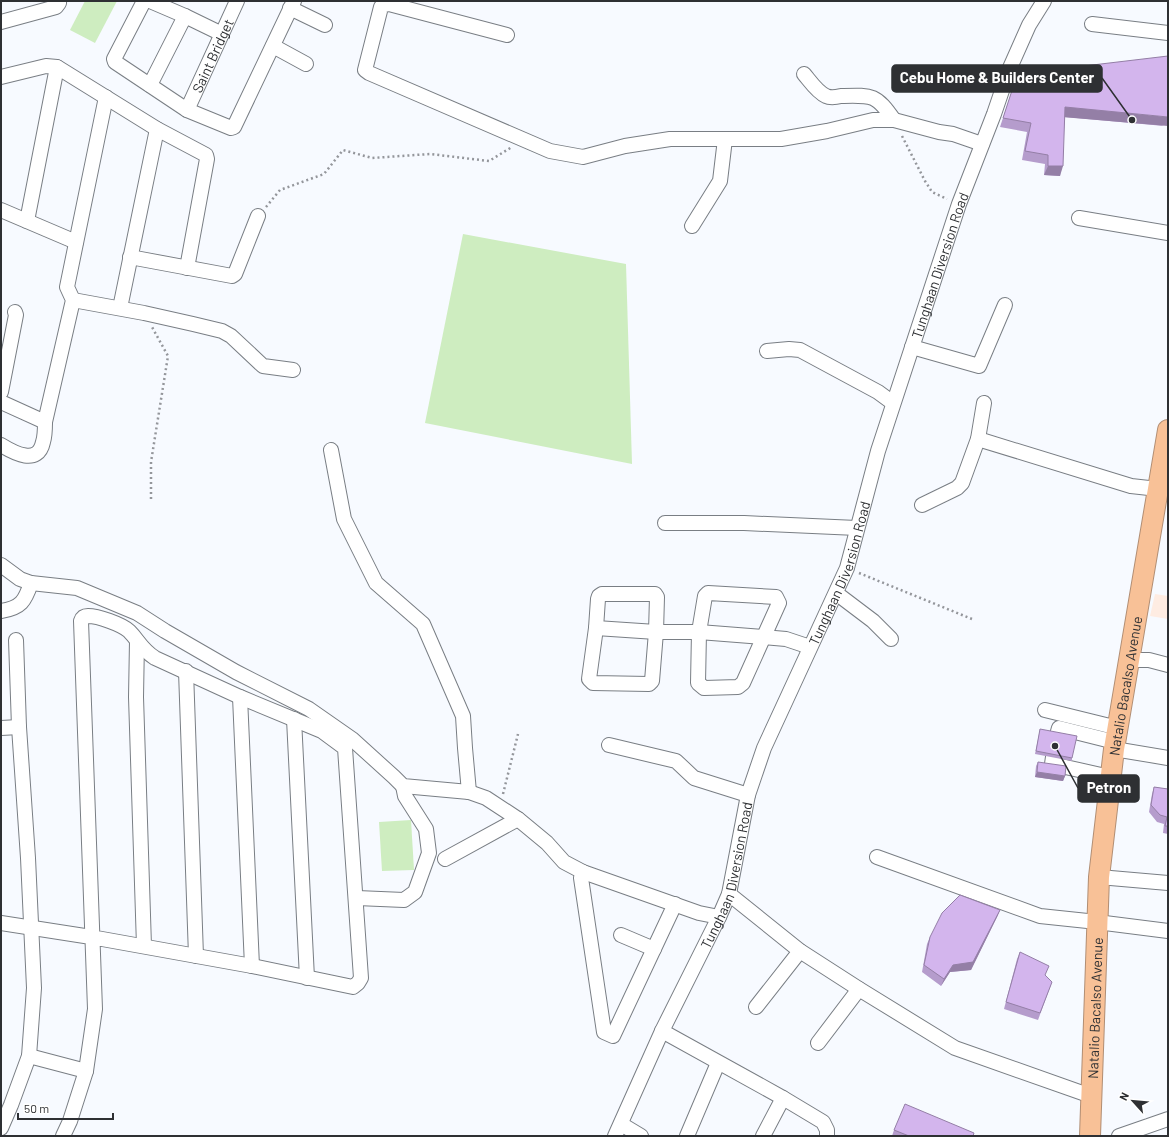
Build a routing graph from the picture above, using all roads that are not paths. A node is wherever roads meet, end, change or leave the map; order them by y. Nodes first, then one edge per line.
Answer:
1 (58, 1) edge
2 (144, 1) edge
3 (150, 1) edge
4 (237, 1) edge
5 (1044, 1) edge
6 (292, 5) edge
7 (185, 16) junction
8 (1, 22) edge
9 (1092, 24) dead end
10 (325, 25) dead end
11 (1168, 33) edge
12 (222, 34) junction
13 (507, 35) dead end
14 (273, 46) junction
15 (306, 64) dead end
16 (57, 67) junction
17 (804, 74) dead end
18 (1, 77) edge
19 (150, 86) junction
20 (106, 97) junction
21 (188, 110) junction
22 (894, 120) junction
23 (157, 129) junction
24 (725, 139) junction
25 (982, 144) junction
26 (1, 210) edge
27 (258, 216) road end
28 (1079, 218) dead end
29 (27, 221) junction
30 (692, 226) dead end
31 (1168, 233) edge
32 (76, 242) junction
33 (130, 257) junction
34 (186, 268) junction
35 (73, 300) junction
36 (1005, 305) dead end
37 (120, 308) junction
38 (14, 312) dead end
39 (912, 347) junction
40 (767, 351) dead end
41 (294, 370) dead end
42 (1, 392) edge
43 (1, 402) edge
44 (984, 402) dead end
45 (893, 403) junction
46 (46, 422) junction
47 (1168, 430) edge
48 (978, 439) junction
49 (1, 445) edge
50 (331, 450) dead end
51 (1158, 489) junction
52 (922, 506) dead end
53 (666, 523) dead end
54 (857, 528) junction
55 (1, 565) edge
56 (31, 583) junction
57 (836, 593) junction
58 (1, 611) edge
59 (596, 628) junction
60 (656, 632) junction
61 (699, 632) junction
62 (763, 637) junction
63 (891, 639) dead end
64 (16, 640) dead end
65 (137, 641) junction
66 (810, 647) junction
67 (1130, 660) junction
68 (1168, 665) edge
69 (186, 671) junction
70 (240, 698) junction
71 (1045, 710) dead end
72 (294, 719) junction
73 (19, 727) junction
74 (1, 728) edge
75 (1057, 735) edge
76 (1115, 740) junction
77 (609, 745) dead end
78 (1053, 757) edge
79 (1168, 758) edge
80 (1110, 777) junction
81 (402, 786) junction
82 (469, 792) junction
83 (748, 795) junction
84 (518, 819) junction
85 (877, 857) dead end
86 (445, 859) dead end
87 (583, 872) junction
88 (1100, 877) junction
89 (1168, 883) edge
90 (729, 894) junction
91 (357, 898) junction
92 (675, 904) junction
93 (719, 917) junction
94 (1097, 922) junction
95 (1, 923) edge
96 (32, 927) junction
97 (1168, 931) edge
98 (621, 935) dead end
99 (91, 937) junction
100 (144, 946) junction
101 (654, 949) junction
102 (800, 951) junction
103 (196, 956) junction
104 (252, 966) junction
105 (307, 978) junction
106 (858, 989) junction
107 (756, 1007) dead end
108 (662, 1031) junction
109 (818, 1042) dead end
110 (29, 1056) junction
111 (718, 1063) junction
112 (86, 1072) junction
113 (1091, 1096) junction
114 (783, 1098) junction
115 (1168, 1119) edge
116 (1, 1128) edge
117 (618, 1130) edge
118 (63, 1136) edge
119 (641, 1136) edge
120 (687, 1136) edge
121 (763, 1136) edge
122 (827, 1136) edge
123 (1090, 1136) edge
124 (1119, 1136) edge

1 - 8 street
2 - 19 street
3 - 7 street
4 - 12 street, Saint Bridget
5 - 25 street, Tunghaan Diversion Road
6 - 10 street
6 - 14 street
7 - 12 street
7 - 19 street
9 - 11 street
12 - 21 street, Saint Bridget
13 - 24 street
14 - 15 street
14 - 21 street
16 - 18 street
16 - 20 street
16 - 29 street
17 - 22 street
19 - 21 street
20 - 23 street
20 - 32 street
22 - 24 street
22 - 25 street
23 - 33 street
23 - 34 street
24 - 30 street
25 - 39 street, Tunghaan Diversion Road
26 - 29 street
27 - 34 street
28 - 31 street
29 - 32 street
32 - 35 street
33 - 34 street
33 - 37 street
35 - 37 street
35 - 46 street
36 - 39 street
37 - 41 street
38 - 42 street
39 - 45 street, Tunghaan Diversion Road
40 - 45 street
43 - 46 street
44 - 48 street
45 - 54 street, Tunghaan Diversion Road
46 - 49 street
47 - 51 highway, Natalio Bacalso Avenue
48 - 51 street
48 - 52 street
50 - 82 street
51 - 67 highway, Natalio Bacalso Avenue
53 - 54 street
54 - 57 street, Tunghaan Diversion Road
55 - 56 street
56 - 58 street
56 - 81 street
57 - 63 street
57 - 66 street, Tunghaan Diversion Road
59 - 60 street
59 - 60 street
59 - 60 street
60 - 61 street
61 - 62 street
61 - 62 street
61 - 62 street
62 - 66 street
64 - 73 street
65 - 69 street
65 - 99 street
65 - 100 street
66 - 83 street, Tunghaan Diversion Road
67 - 68 street
67 - 76 highway, Natalio Bacalso Avenue
69 - 70 street
69 - 103 street
70 - 72 street
70 - 104 street
71 - 76 street
72 - 91 street
72 - 105 street
73 - 74 street
73 - 96 street
75 - 76 street
76 - 79 street
76 - 80 highway, Natalio Bacalso Avenue
77 - 83 street
78 - 80 street
80 - 88 highway, Natalio Bacalso Avenue
81 - 82 street
81 - 91 street
82 - 84 street
83 - 90 street, Tunghaan Diversion Road
84 - 86 street
84 - 87 street
85 - 94 street
87 - 92 street
87 - 101 street
88 - 89 street
88 - 94 highway, Natalio Bacalso Avenue
90 - 93 street, Tunghaan Diversion Road
90 - 102 street
91 - 105 street
92 - 93 street
92 - 101 street
93 - 108 street, Tunghaan Diversion Road
94 - 97 street
94 - 113 highway, Natalio Bacalso Avenue
95 - 96 street
96 - 99 street
96 - 110 street
98 - 101 street
99 - 100 street
99 - 112 street
100 - 103 street
102 - 106 street
102 - 107 street
103 - 104 street
104 - 105 street
106 - 109 street
106 - 113 street
108 - 111 street
108 - 117 street, Tunghaan Diversion Road
110 - 112 street
110 - 116 street
111 - 114 street
111 - 120 street
112 - 118 street
113 - 123 highway, Natalio Bacalso Avenue
114 - 121 street
114 - 122 street
115 - 124 street
117 - 119 street

